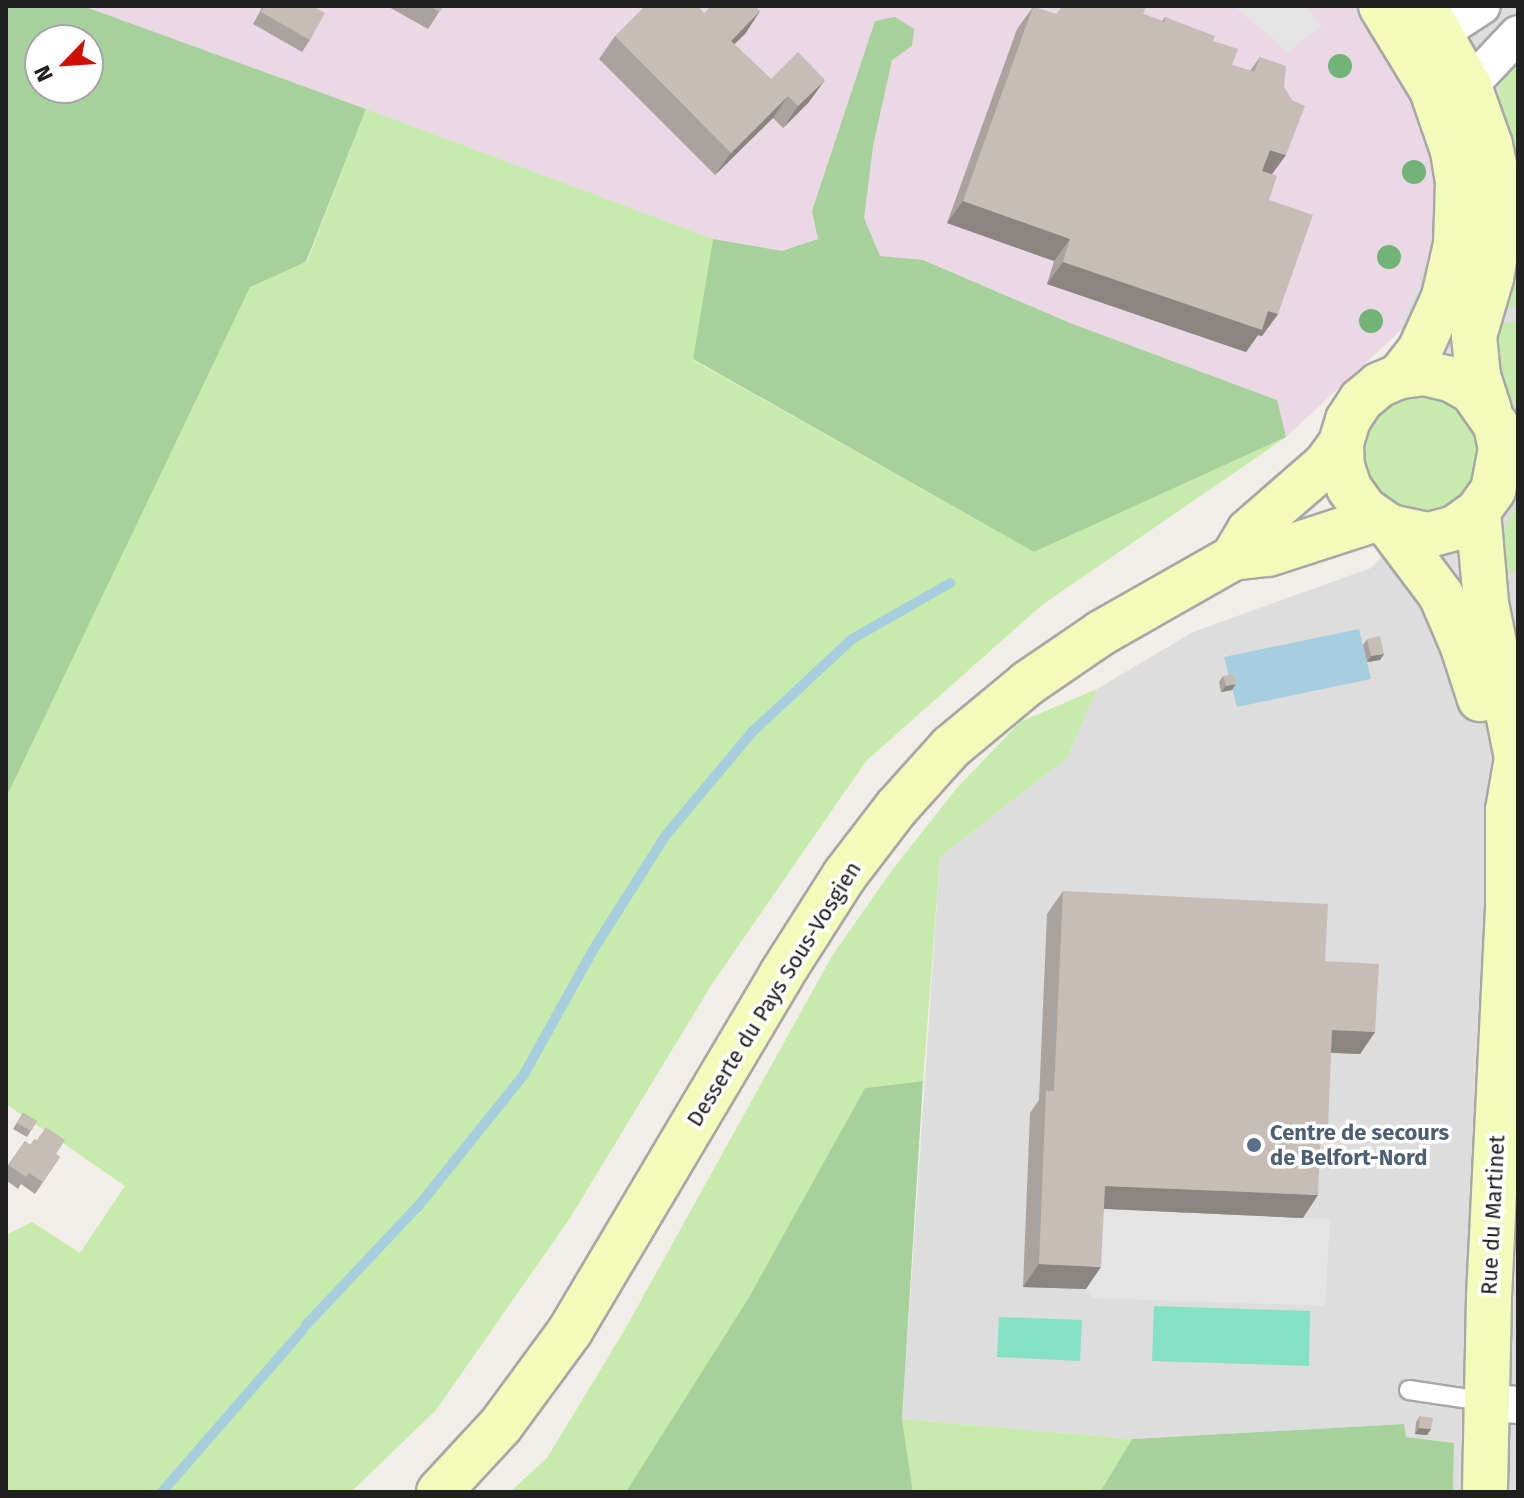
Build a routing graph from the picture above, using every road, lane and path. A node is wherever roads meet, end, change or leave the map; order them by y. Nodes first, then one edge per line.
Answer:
1 (1381, 6) edge
2 (1448, 18) edge
3 (1518, 34) edge
4 (1450, 88) junction
5 (1400, 376) junction
6 (1503, 435) edge
7 (1341, 443) junction
8 (1478, 511) junction
9 (1383, 523) junction
10 (1233, 558) junction
11 (1508, 810) junction
12 (1409, 1390) dead end
13 (1503, 1404) edge
14 (439, 1492) edge
15 (1485, 1492) edge

1 - 4 main road
2 - 4 main road
3 - 4 street
4 - 5 main road
4 - 6 main road
5 - 6 main road
5 - 7 main road
6 - 8 main road
7 - 9 main road
7 - 10 main road
8 - 9 main road
8 - 11 main road, Rue du Martinet
9 - 10 main road, Desserte du Pays Sous-Vosgien
9 - 11 main road
10 - 14 main road, Desserte du Pays Sous-Vosgien
11 - 13 main road, Rue du Martinet
12 - 13 lane
13 - 15 main road, Rue du Martinet

